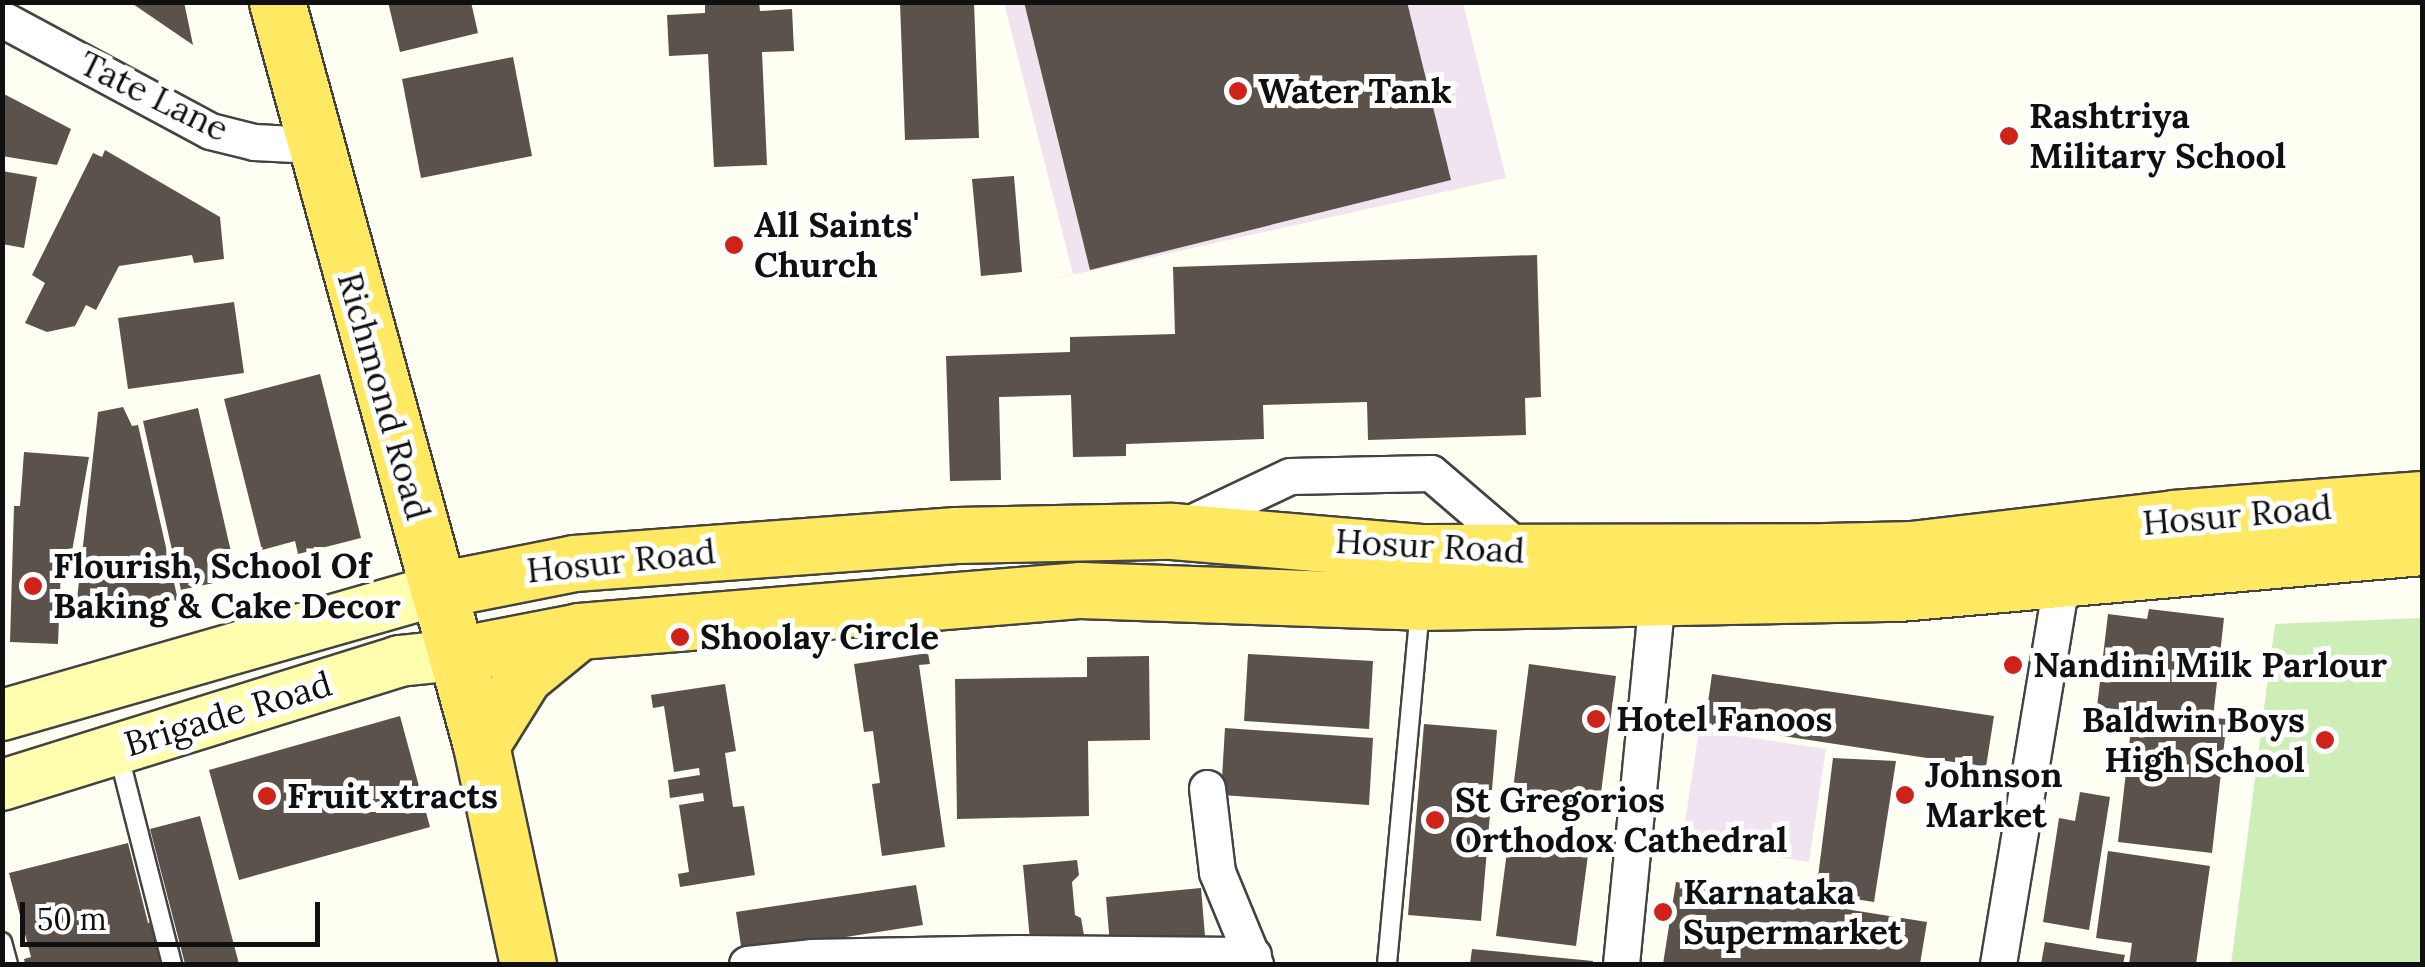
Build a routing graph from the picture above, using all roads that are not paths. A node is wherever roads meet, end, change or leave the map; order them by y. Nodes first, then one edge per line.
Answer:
1 (277, 2) edge
2 (2, 19) edge
3 (314, 145) junction
4 (2422, 499) edge
5 (1172, 531) junction
6 (2422, 547) edge
7 (1522, 552) junction
8 (1660, 576) junction
9 (2061, 582) junction
10 (438, 590) junction
11 (1420, 602) junction
12 (578, 631) junction
13 (456, 655) junction
14 (2, 715) edge
15 (481, 744) junction
16 (118, 749) junction
17 (2, 785) edge
18 (1208, 788) dead end
19 (2, 942) edge
20 (1016, 959) edge
21 (1254, 960) edge
22 (8, 964) edge
23 (172, 964) edge
24 (528, 964) edge
25 (747, 964) edge
26 (1387, 964) edge
27 (1621, 964) edge
28 (1998, 964) edge

1 - 3 main road, Richmond Road
2 - 3 street, Tate Lane
3 - 10 main road, Richmond Road
4 - 8 main road, Hosur Road
5 - 7 main road, Hosur Road
5 - 7 street
5 - 10 main road, Hosur Road
6 - 9 main road, Hosur Road
7 - 8 main road, Hosur Road
8 - 9 main road, Hosur Road
8 - 11 main road, Hosur Road
8 - 27 street
9 - 28 street
10 - 13 main road, Richmond Road
10 - 14 main road, Brigade Road
11 - 12 main road, Hosur Road
11 - 26 lane
12 - 13 main road, Hosur Road
12 - 15 main road
13 - 15 main road, Richmond Road
13 - 16 main road, Brigade Road
15 - 24 main road, Richmond Road
16 - 17 main road, Brigade Road
16 - 23 lane
18 - 21 street
19 - 22 lane
20 - 21 street
20 - 25 street

